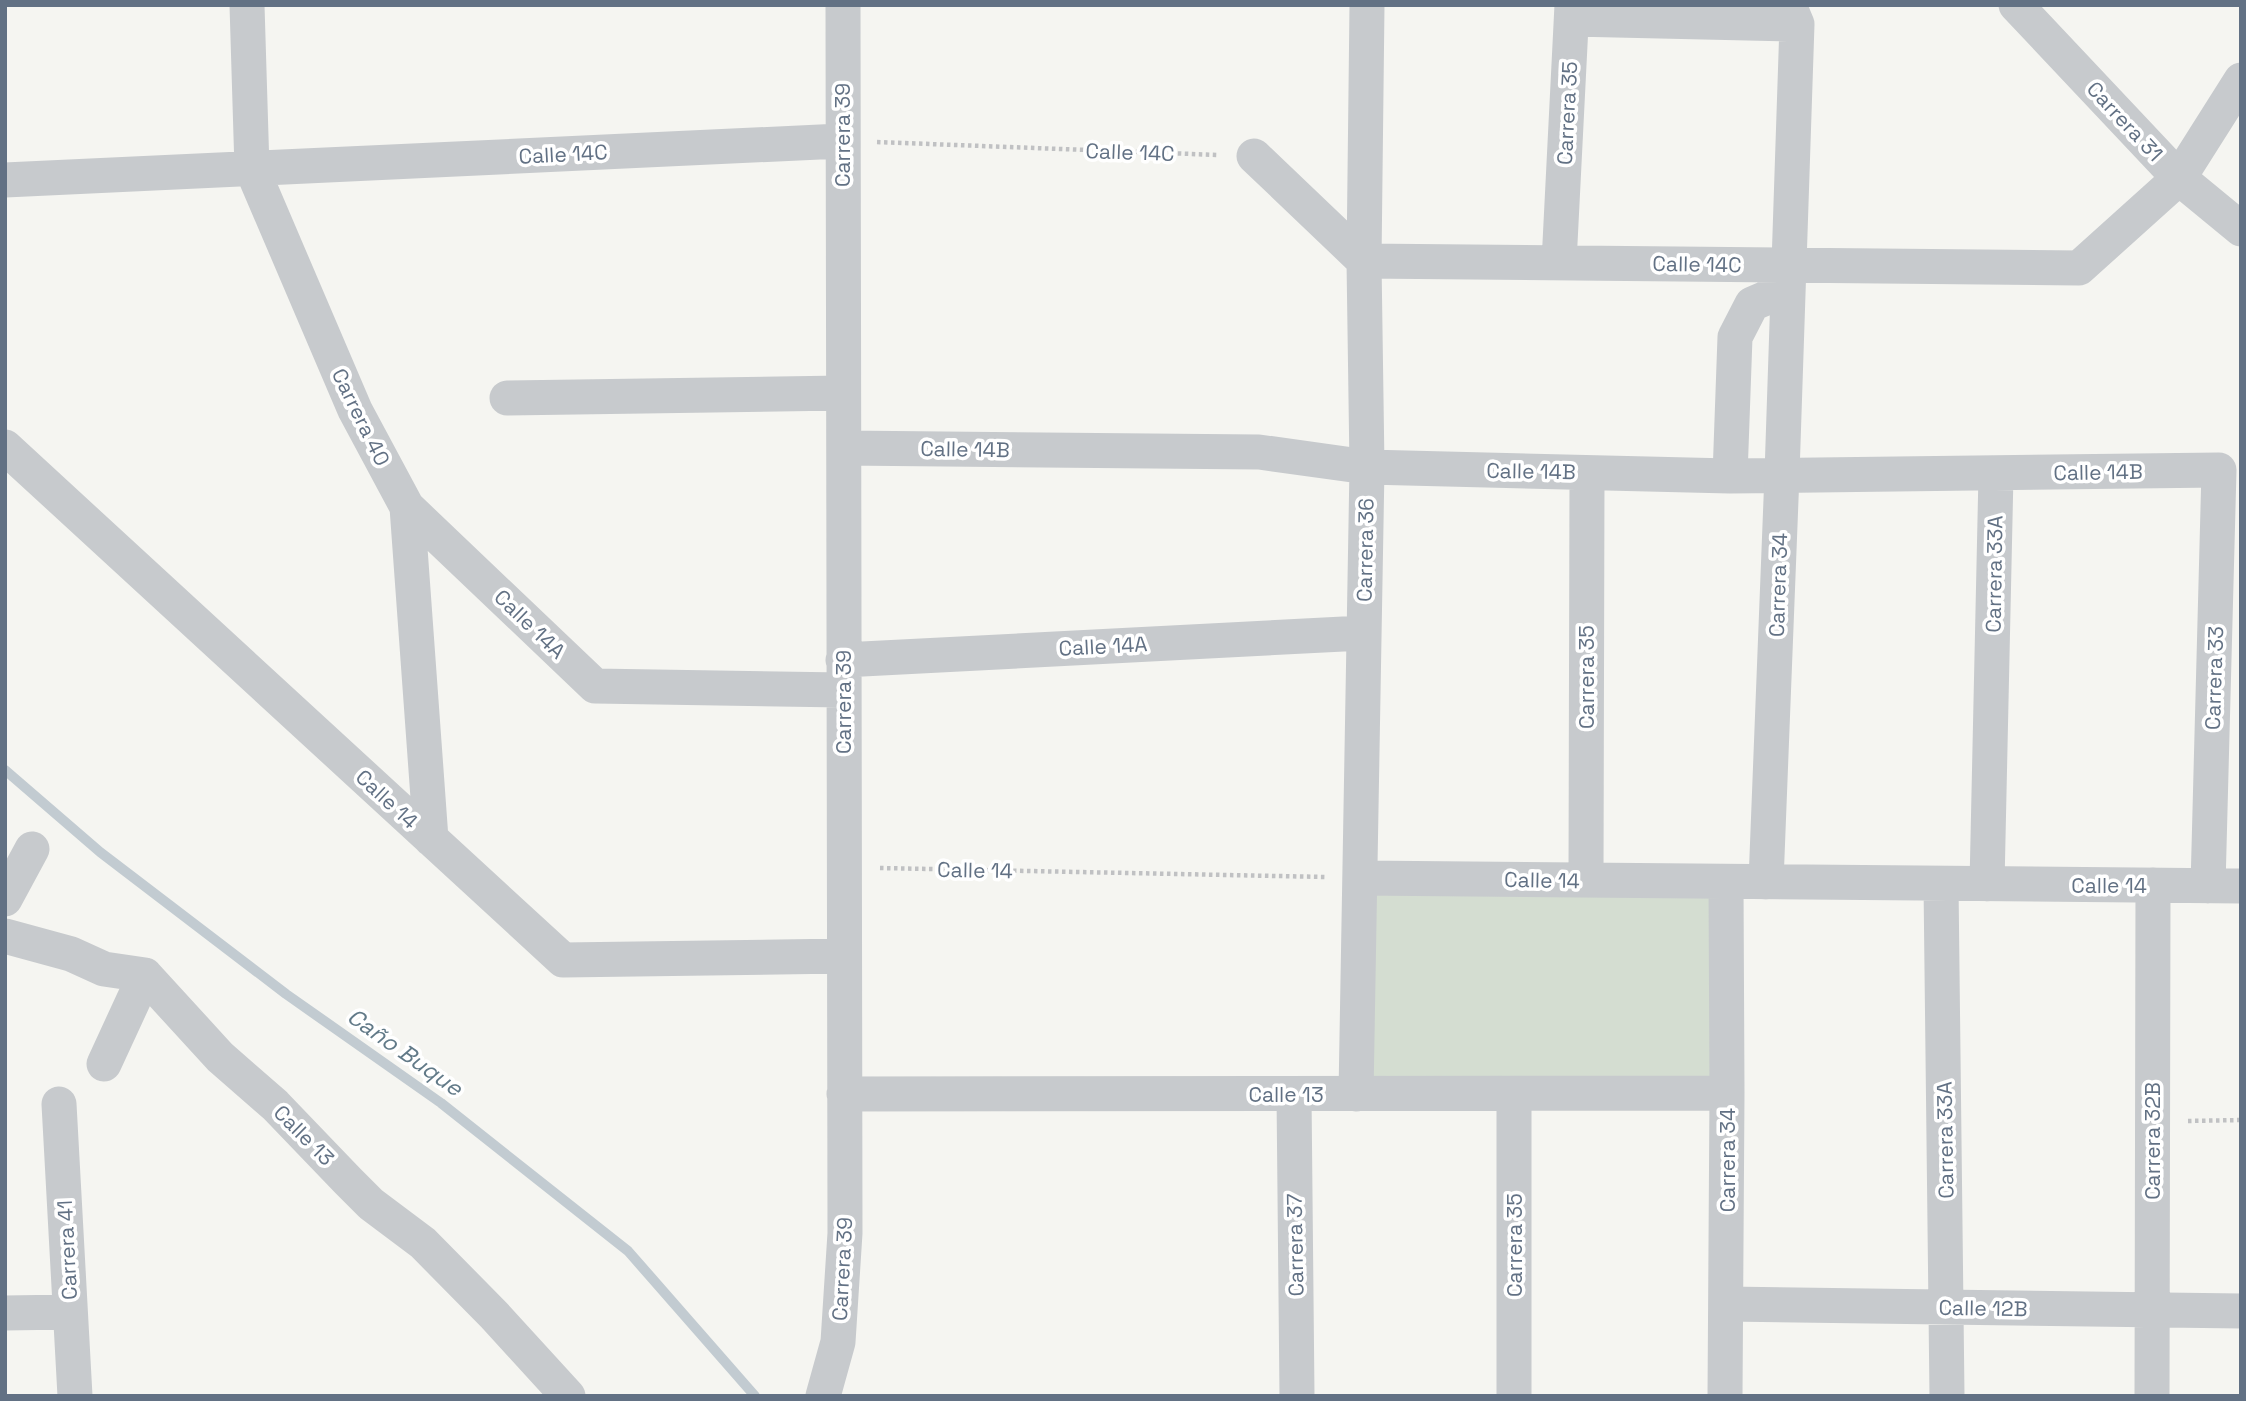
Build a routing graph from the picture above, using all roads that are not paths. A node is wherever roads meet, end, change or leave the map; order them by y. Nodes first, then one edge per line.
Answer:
1 (247, 5) edge
2 (843, 5) edge
3 (1367, 5) edge
4 (2016, 5) edge
5 (1572, 12) edge
6 (1793, 15) edge
7 (2241, 80) edge
8 (841, 141) junction
9 (1254, 156) road end
10 (252, 169) junction
11 (2179, 178) junction
12 (5, 180) edge
13 (2241, 229) edge
14 (1364, 261) junction
15 (1559, 263) junction
16 (1788, 277) junction
17 (842, 393) junction
18 (508, 398) dead end
19 (5, 447) edge
20 (844, 448) junction
21 (1367, 467) junction
22 (2219, 470) joint
23 (1587, 473) junction
24 (1782, 474) junction
25 (1996, 474) junction
26 (1730, 475) junction
27 (407, 507) junction
28 (1363, 633) junction
29 (843, 675) junction
30 (431, 839) junction
31 (32, 849) dead end
32 (1360, 878) junction
33 (1586, 880) junction
34 (1726, 882) junction
35 (1766, 882) junction
36 (1941, 884) junction
37 (1987, 884) junction
38 (2153, 885) junction
39 (2224, 886) edge
40 (5, 900) edge
41 (5, 936) edge
42 (844, 956) junction
43 (145, 975) junction
44 (104, 1064) dead end
45 (1727, 1093) junction
46 (844, 1094) junction
47 (1294, 1094) junction
48 (1356, 1094) junction
49 (1514, 1094) junction
50 (59, 1104) dead end
51 (1726, 1304) junction
52 (1947, 1307) junction
53 (2153, 1310) junction
54 (2241, 1311) edge
55 (70, 1312) junction
56 (5, 1313) edge
57 (75, 1396) edge
58 (568, 1396) edge
59 (823, 1396) edge
60 (1297, 1396) edge
61 (1514, 1396) edge
62 (1725, 1396) edge
63 (1947, 1396) edge
64 (2152, 1396) edge

1 - 10 street, Carrera 40
2 - 8 street, Carrera 39
3 - 14 street, Carrera 36
4 - 11 street, Carrera 31
5 - 6 street
5 - 15 street, Carrera 35
6 - 16 street, Carrera 34
7 - 11 street, Calle 14C
8 - 10 street, Calle 14C
8 - 17 street, Carrera 39
9 - 14 street
10 - 12 street, Calle 14C
10 - 27 street, Carrera 40
11 - 13 street, Carrera 31
11 - 16 street, Calle 14C
14 - 15 street, Calle 14C
14 - 21 street, Carrera 36
15 - 16 street, Calle 14C
16 - 24 street, Carrera 34
16 - 26 street
17 - 18 street
17 - 20 street, Carrera 39
19 - 30 street, Calle 14
20 - 21 street, Calle 14B
20 - 29 street, Carrera 39
21 - 23 street, Calle 14B
21 - 28 street, Carrera 36
22 - 25 street, Calle 14B
22 - 39 street, Carrera 33
23 - 26 street, Calle 14B
23 - 33 street, Carrera 35
24 - 25 street, Calle 14B
24 - 26 street, Calle 14B
24 - 35 street, Carrera 34
25 - 37 street, Carrera 33A
27 - 29 street, Calle 14A
27 - 30 street, Carrera 40
28 - 29 street, Calle 14A
28 - 32 street, Carrera 36
29 - 42 street, Carrera 39
30 - 42 street, Calle 14
31 - 40 street
32 - 33 street, Calle 14
32 - 48 street, Carrera 36
33 - 34 street, Calle 14
34 - 35 street, Calle 14
34 - 45 street, Carrera 34
35 - 36 street, Calle 14
36 - 37 street, Calle 14
36 - 52 street, Carrera 33A
37 - 38 street, Calle 14
38 - 39 street, Calle 14
38 - 53 street, Carrera 32B
41 - 43 street
42 - 46 street, Carrera 39
43 - 44 street
43 - 58 street, Calle 13
45 - 49 street, Calle 13
45 - 51 street, Carrera 34
46 - 47 street, Calle 13
46 - 59 street, Carrera 39
47 - 48 street, Calle 13
47 - 60 street, Carrera 37
48 - 49 street, Calle 13
49 - 61 street, Carrera 35
50 - 55 street, Carrera 41
51 - 52 street, Calle 12B
51 - 62 street, Carrera 34
52 - 53 street, Calle 12B
52 - 63 street, Carrera 33A
53 - 54 street, Calle 12B
53 - 64 street, Carrera 32B
55 - 56 street
55 - 57 street, Carrera 41

